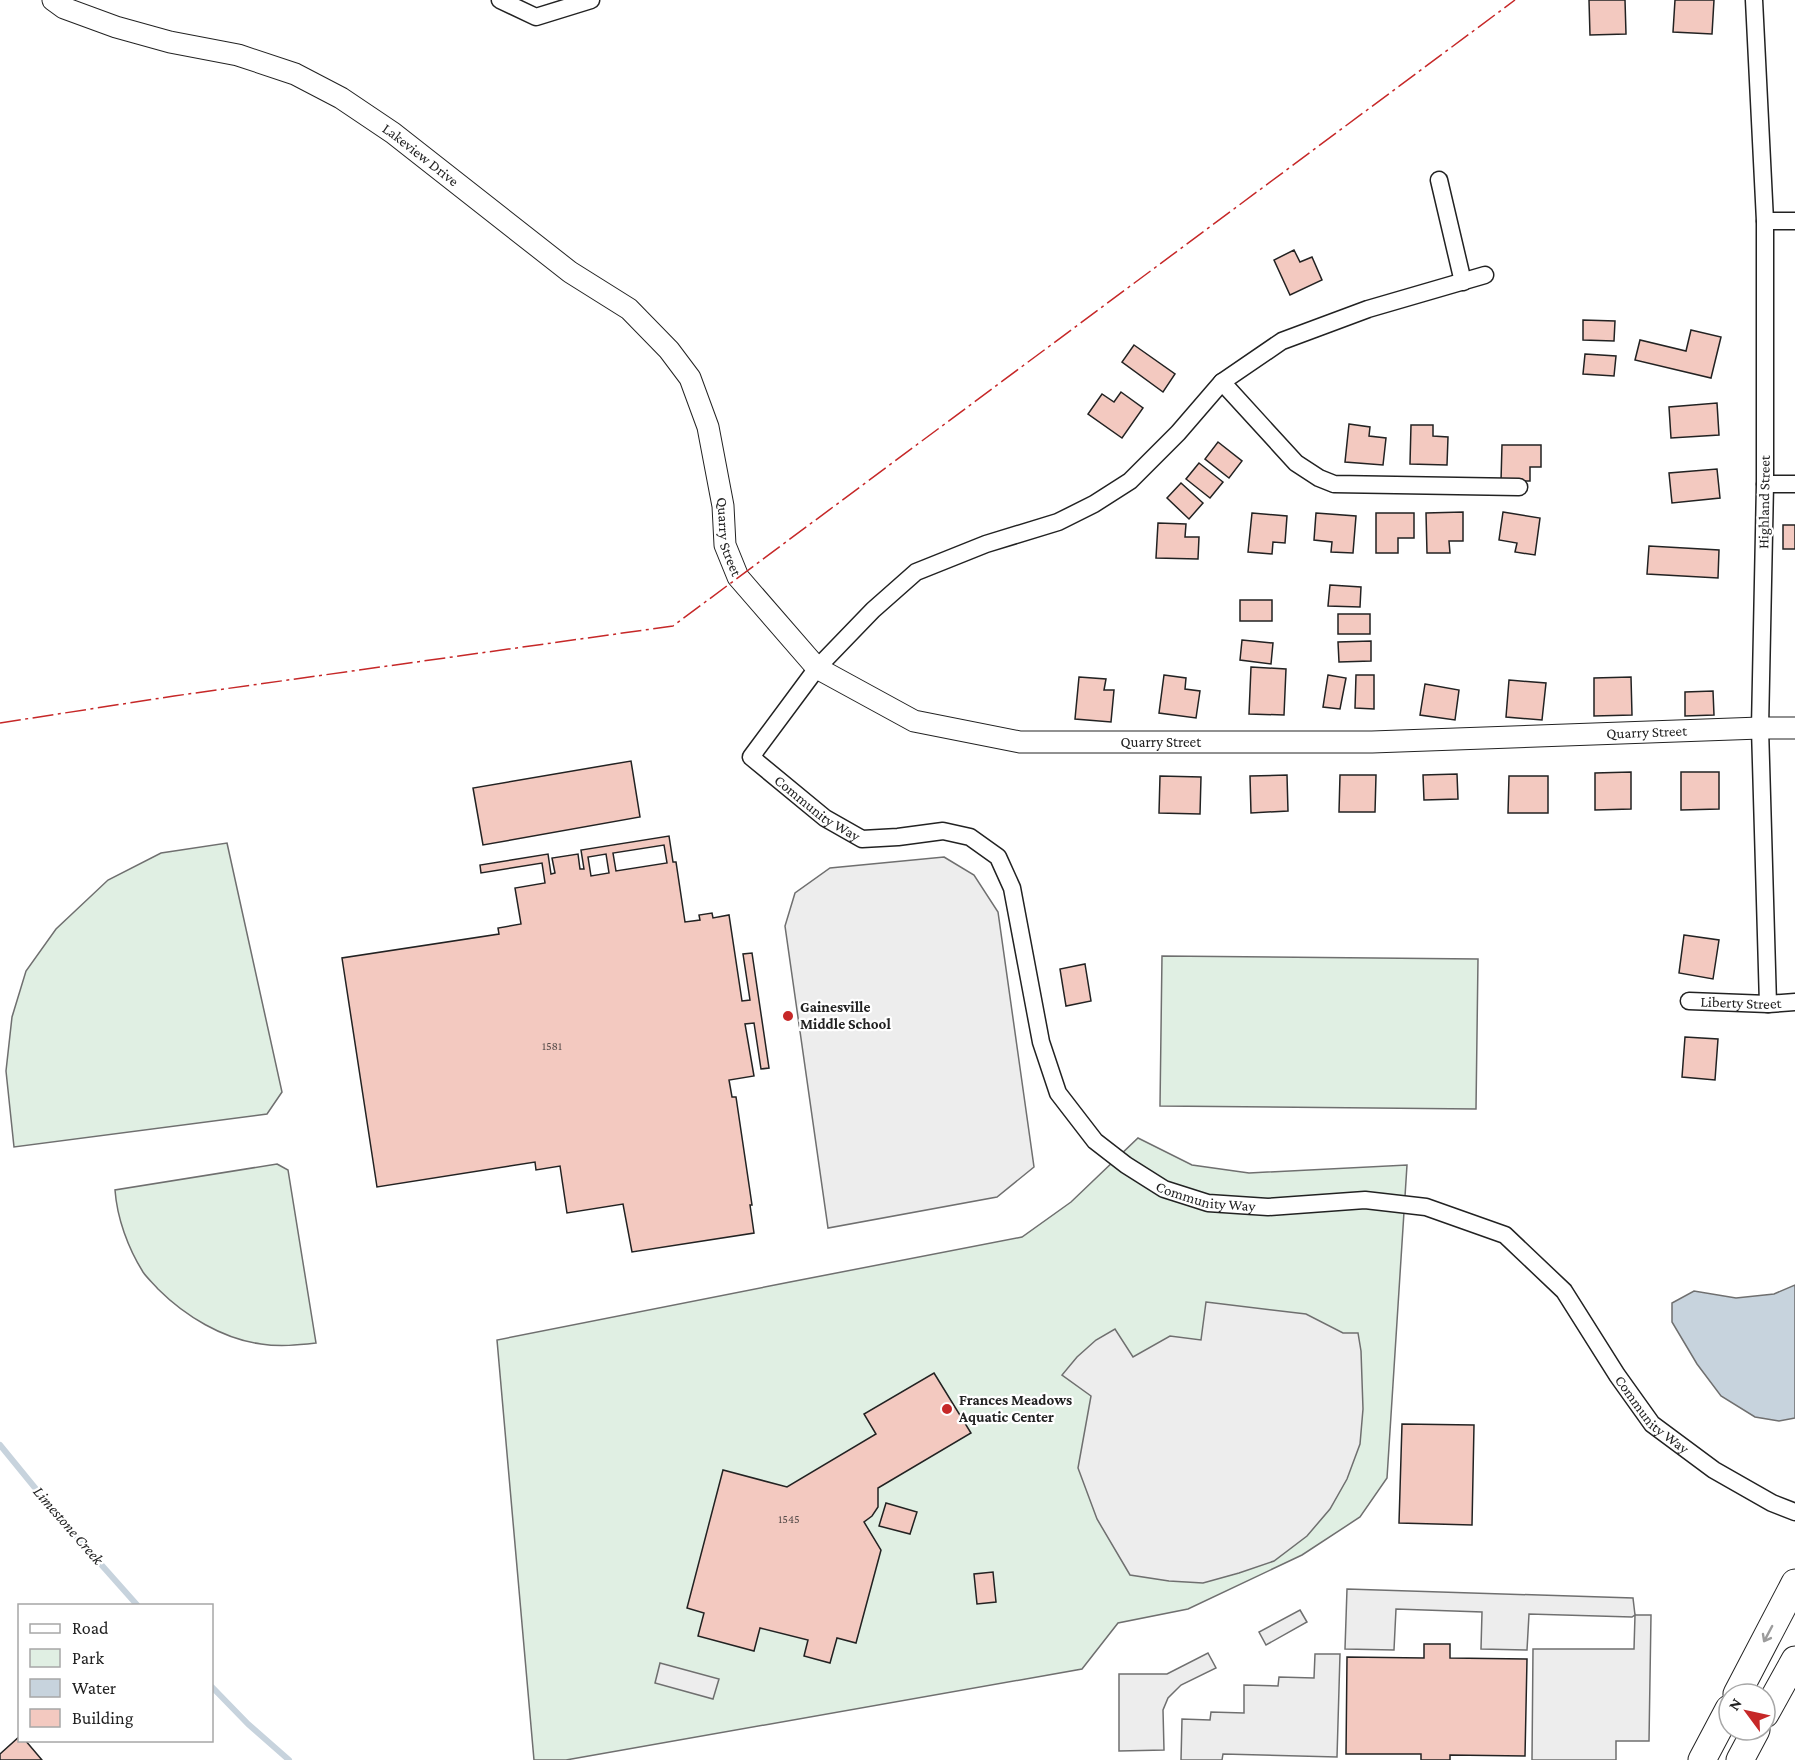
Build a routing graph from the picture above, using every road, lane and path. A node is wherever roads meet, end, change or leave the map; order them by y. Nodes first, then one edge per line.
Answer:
1 (53, 0) edge
2 (500, 0) edge
3 (591, 0) edge
4 (1754, 0) edge
5 (1439, 180) dead end
6 (1765, 221) junction
7 (1795, 221) edge
8 (1485, 275) dead end
9 (1463, 282) junction
10 (1222, 382) junction
11 (708, 427) joint
12 (1765, 484) junction
13 (1795, 484) edge
14 (1519, 487) dead end
15 (817, 668) junction
16 (1760, 728) junction
17 (1795, 728) edge
18 (1689, 1001) dead end
19 (1795, 1002) edge
20 (1768, 1004) junction
21 (1795, 1512) edge
22 (1795, 1582) edge
23 (1795, 1660) edge
24 (1743, 1682) edge
25 (1777, 1692) edge
26 (1717, 1732) edge
27 (1750, 1742) edge
28 (1702, 1760) edge
29 (1740, 1760) edge

1 - 11 street, Lakeview Drive
2 - 3 street
4 - 6 street, Highland Street
5 - 9 street
6 - 7 street
6 - 12 street, Highland Street
8 - 9 street
9 - 10 street
10 - 14 street
10 - 15 street
11 - 15 street, Quarry Street
12 - 13 street
12 - 16 street, Highland Street
15 - 16 street, Quarry Street
15 - 21 street, Community Way
16 - 17 street, Quarry Street
16 - 20 street, Highland Street
18 - 20 street, Liberty Street
19 - 20 street, Liberty Street
22 -> 24 main road
23 - 25 main road
26 - 28 main road
27 - 29 main road

